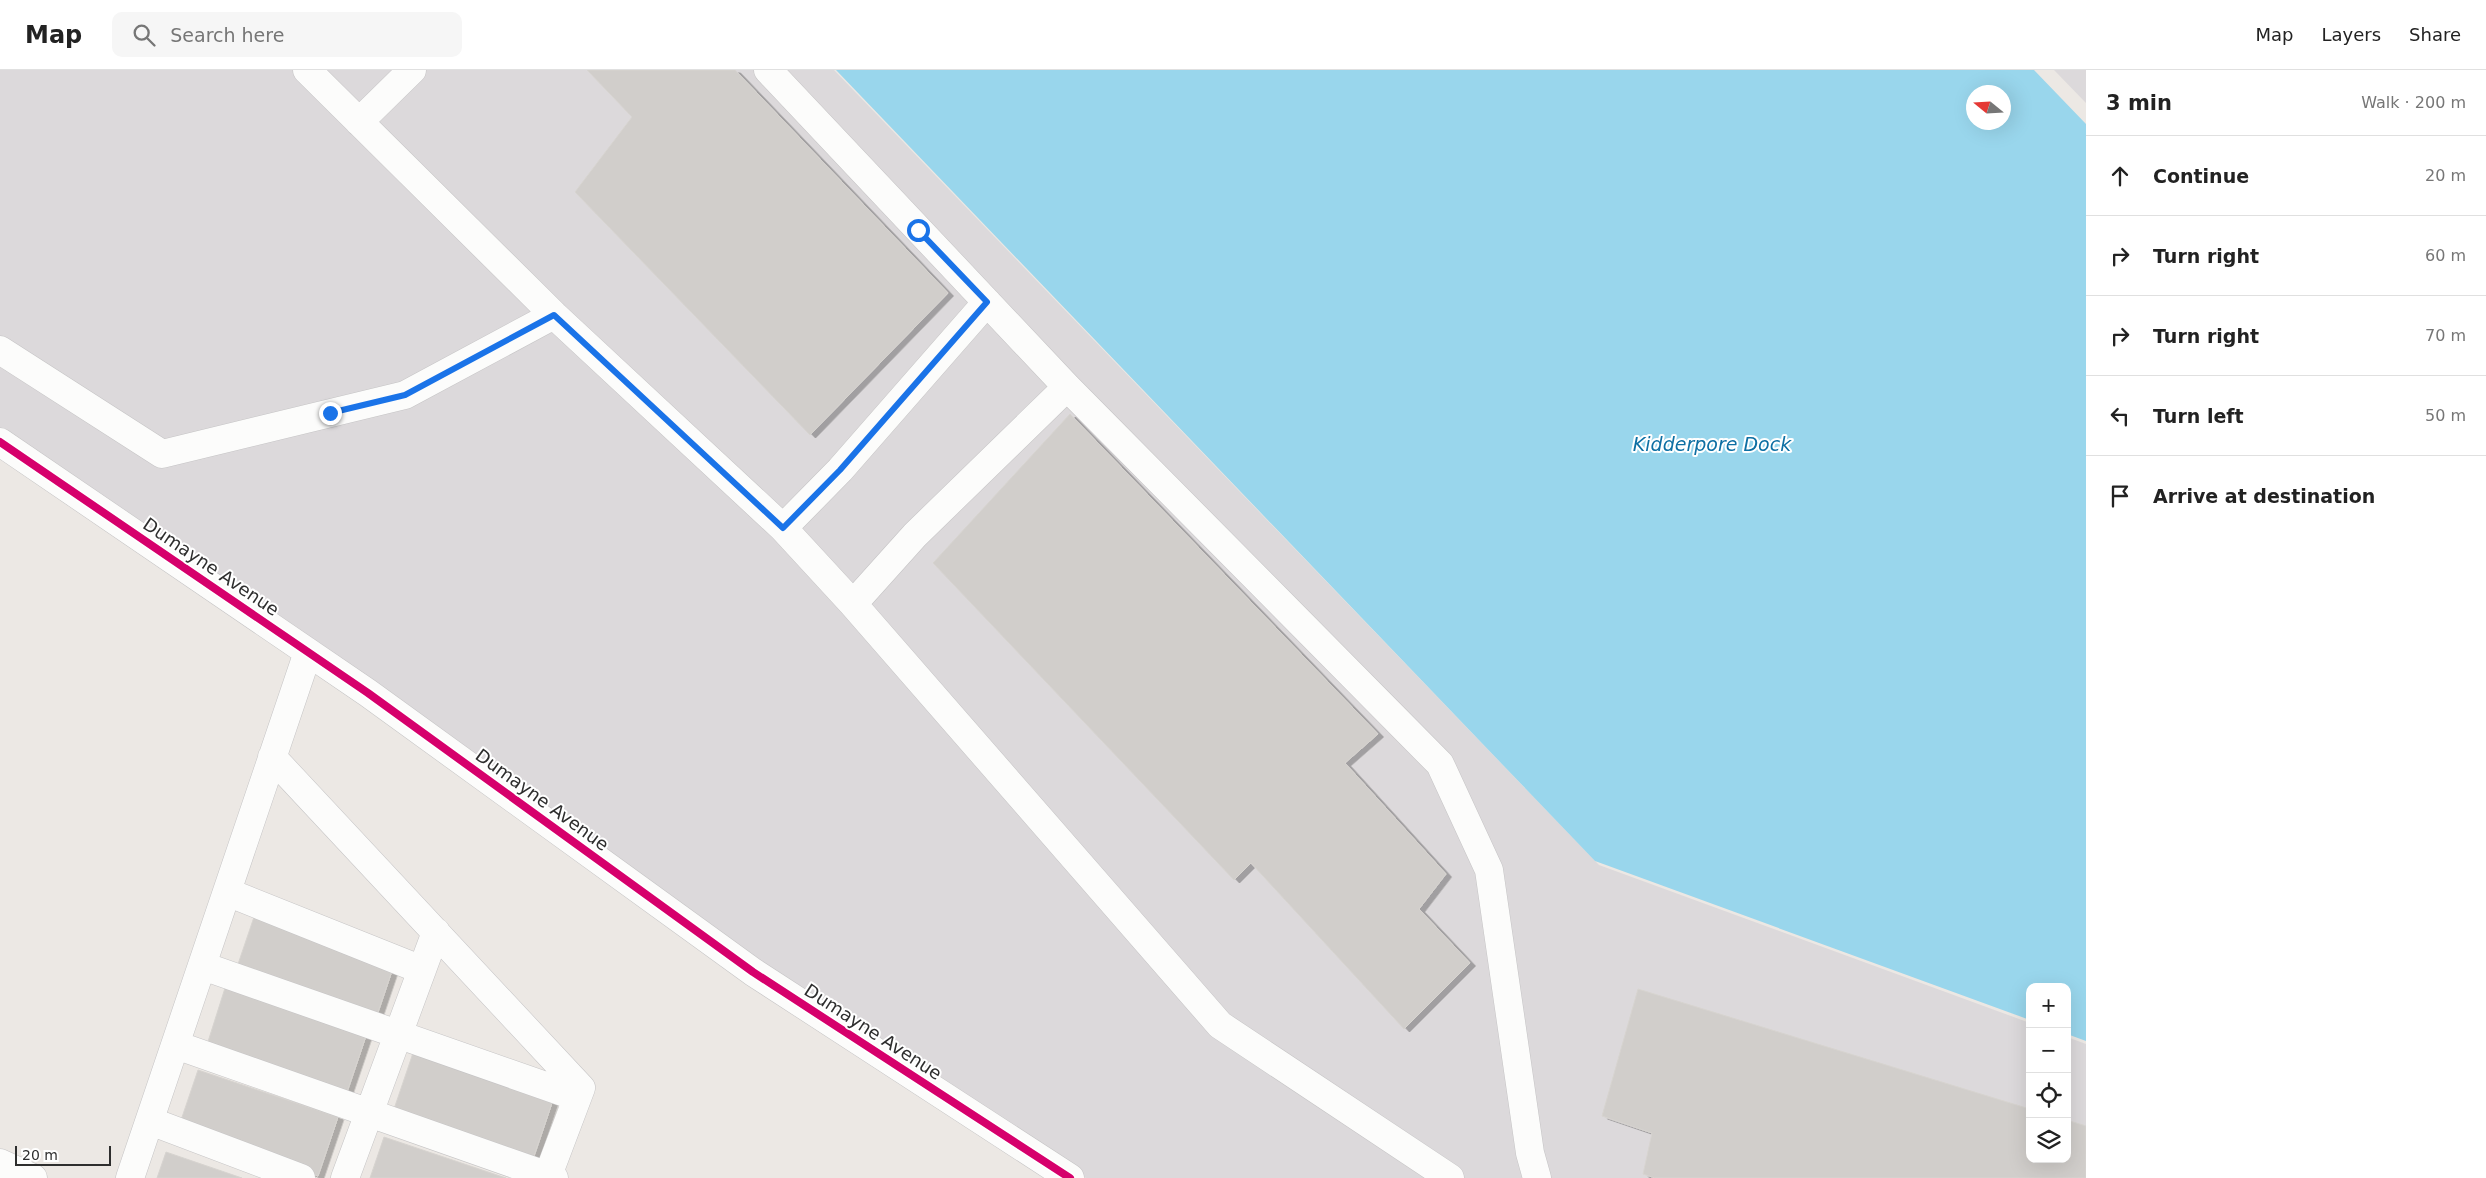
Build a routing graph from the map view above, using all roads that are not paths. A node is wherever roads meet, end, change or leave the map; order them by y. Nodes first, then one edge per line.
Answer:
1 (307, 70) edge
2 (412, 70) edge
3 (768, 70) edge
4 (359, 122) junction
5 (987, 302) junction
6 (554, 315) junction
7 (0, 350) edge
8 (1067, 387) junction
9 (0, 442) edge
10 (783, 528) junction
11 (853, 604) junction
12 (308, 652) junction
13 (272, 757) junction
14 (228, 892) junction
15 (436, 932) junction
16 (203, 966) junction
17 (422, 970) junction
18 (398, 1034) junction
19 (176, 1045) junction
20 (577, 1097) junction
21 (369, 1113) junction
22 (150, 1121) junction
23 (0, 1163) edge
24 (550, 1177) edge
25 (33, 1178) edge
26 (130, 1178) edge
27 (301, 1178) edge
28 (345, 1178) edge
29 (1070, 1178) edge
30 (1450, 1178) edge
31 (1537, 1178) edge

1 - 4 street
2 - 4 street
3 - 5 street
4 - 6 street
5 - 8 street
5 - 10 street
6 - 7 street
6 - 10 street
8 - 11 street
8 - 31 street
9 - 12 street, Dumayne Avenue
10 - 11 street
11 - 30 street
12 - 13 street
12 - 29 street, Dumayne Avenue
13 - 14 street
13 - 15 street
14 - 16 street
14 - 17 street
15 - 17 street
15 - 20 street
16 - 18 street
16 - 19 street
17 - 18 street
18 - 20 street
18 - 21 street
19 - 21 street
19 - 22 street
20 - 24 street
21 - 24 street
21 - 28 street
22 - 26 street
22 - 27 street
23 - 25 street

